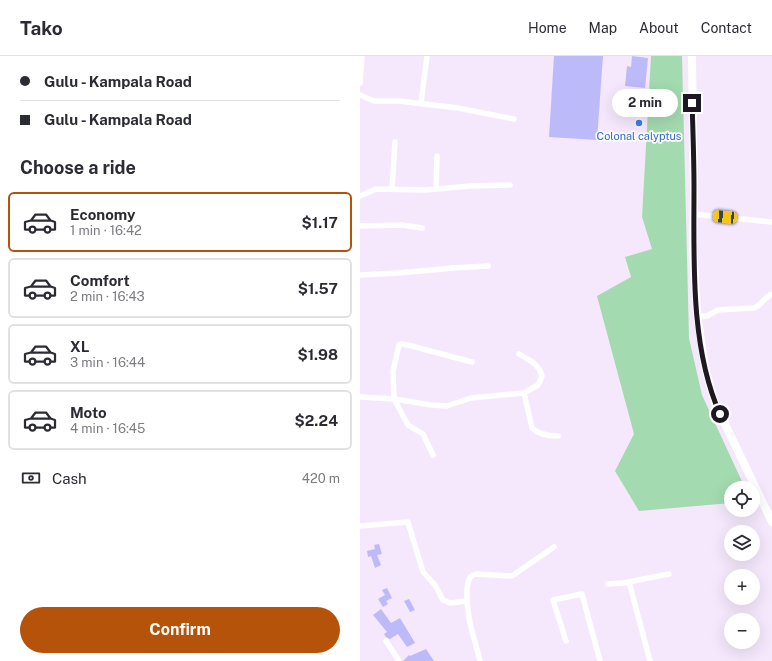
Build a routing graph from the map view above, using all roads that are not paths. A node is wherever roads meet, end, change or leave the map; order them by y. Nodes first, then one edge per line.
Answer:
1 (362, 56) edge
2 (428, 56) edge
3 (692, 56) edge
4 (360, 83) edge
5 (360, 95) edge
6 (421, 103) junction
7 (514, 119) dead end
8 (395, 142) dead end
9 (437, 156) dead end
10 (510, 185) dead end
11 (392, 188) junction
12 (436, 189) junction
13 (360, 196) edge
14 (693, 214) junction
15 (772, 222) edge
16 (360, 226) edge
17 (422, 228) dead end
18 (488, 266) dead end
19 (360, 275) edge
20 (772, 294) edge
21 (697, 314) junction
22 (519, 354) dead end
23 (472, 362) dead end
24 (524, 393) junction
25 (360, 396) edge
26 (394, 399) junction
27 (558, 436) dead end
28 (434, 455) dead end
29 (772, 522) edge
30 (360, 526) edge
31 (554, 547) dead end
32 (669, 574) dead end
33 (629, 582) junction
34 (608, 584) dead end
35 (467, 601) junction
36 (386, 641) dead end
37 (566, 641) dead end
38 (399, 661) edge
39 (480, 661) edge
40 (600, 661) edge
41 (650, 661) edge

1 - 4 street
2 - 6 street
3 - 14 main road
5 - 6 street
6 - 7 street
8 - 11 street
9 - 12 street
10 - 12 street
11 - 12 street
11 - 13 street
14 - 15 street
14 - 21 main road
16 - 17 street
18 - 19 street
20 - 21 street
21 - 29 main road
22 - 24 street
23 - 26 street
24 - 26 street
24 - 27 street
25 - 26 street
26 - 28 street
30 - 35 street
31 - 35 street
32 - 33 street
33 - 34 street
33 - 41 street
35 - 39 street
36 - 38 street
37 - 40 street

